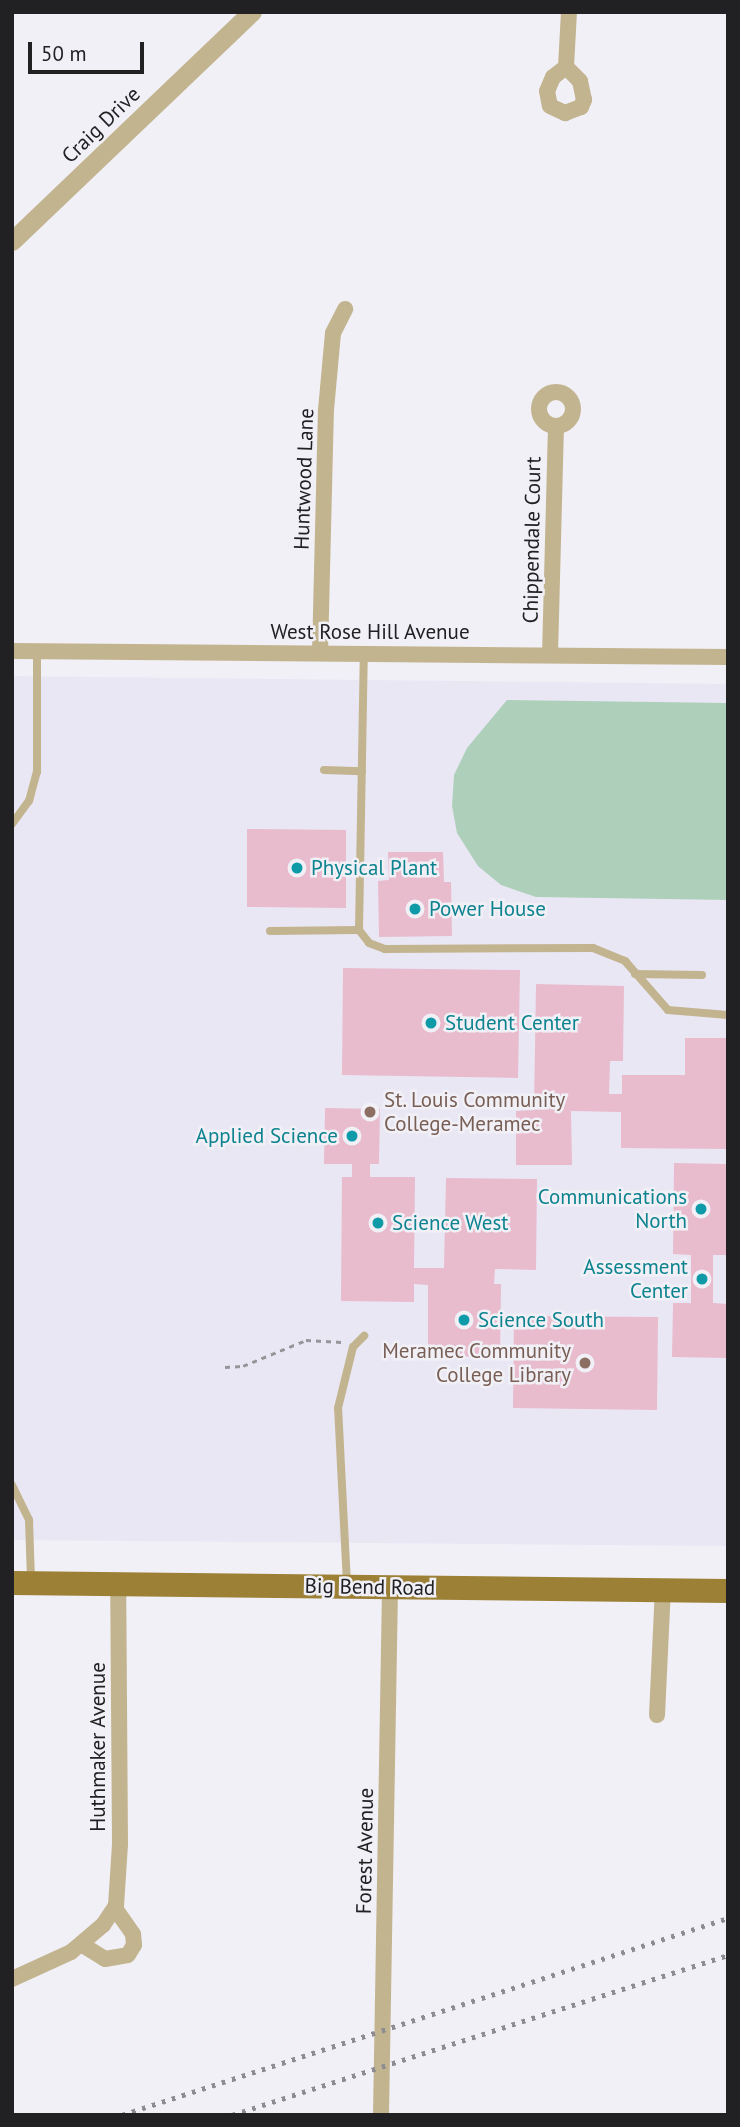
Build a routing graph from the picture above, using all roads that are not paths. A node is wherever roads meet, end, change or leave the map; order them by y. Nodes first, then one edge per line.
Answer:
1 (252, 12) edge
2 (569, 12) edge
3 (566, 67) dead end
4 (12, 241) edge
5 (345, 309) dead end
6 (556, 426) dead end
7 (12, 651) edge
8 (37, 651) junction
9 (320, 653) junction
10 (364, 653) junction
11 (550, 655) junction
12 (728, 657) edge
13 (324, 770) dead end
14 (362, 772) junction
15 (12, 824) edge
16 (359, 930) junction
17 (270, 931) dead end
18 (635, 974) junction
19 (702, 975) dead end
20 (728, 1015) edge
21 (365, 1336) dead end
22 (12, 1485) edge
23 (22, 1583) edge
24 (118, 1584) junction
25 (347, 1587) junction
26 (390, 1587) junction
27 (663, 1590) junction
28 (728, 1591) edge
29 (657, 1715) dead end
30 (115, 1908) junction
31 (80, 1944) junction
32 (12, 1979) edge
33 (381, 2115) edge

1 - 4 street, Craig Drive
2 - 3 street
5 - 9 street, Huntwood Lane
6 - 11 street, Chippendale Court
7 - 8 street, West Rose Hill Avenue
8 - 9 street, West Rose Hill Avenue
8 - 15 lane
9 - 10 street, West Rose Hill Avenue
10 - 11 street, West Rose Hill Avenue
10 - 14 lane
11 - 12 street, West Rose Hill Avenue
13 - 14 lane
14 - 16 lane
16 - 17 lane
16 - 18 lane
18 - 19 lane
18 - 20 lane
21 - 25 lane
22 - 23 lane
23 - 24 main road, Big Bend Road
24 - 25 main road, Big Bend Road
24 - 30 street, Huthmaker Avenue
25 - 26 main road, Big Bend Road
26 - 27 main road, Big Bend Road
26 - 33 street, Forest Avenue
27 - 28 main road, Big Bend Road
27 - 29 street
30 - 31 street
30 - 31 street
31 - 32 street

